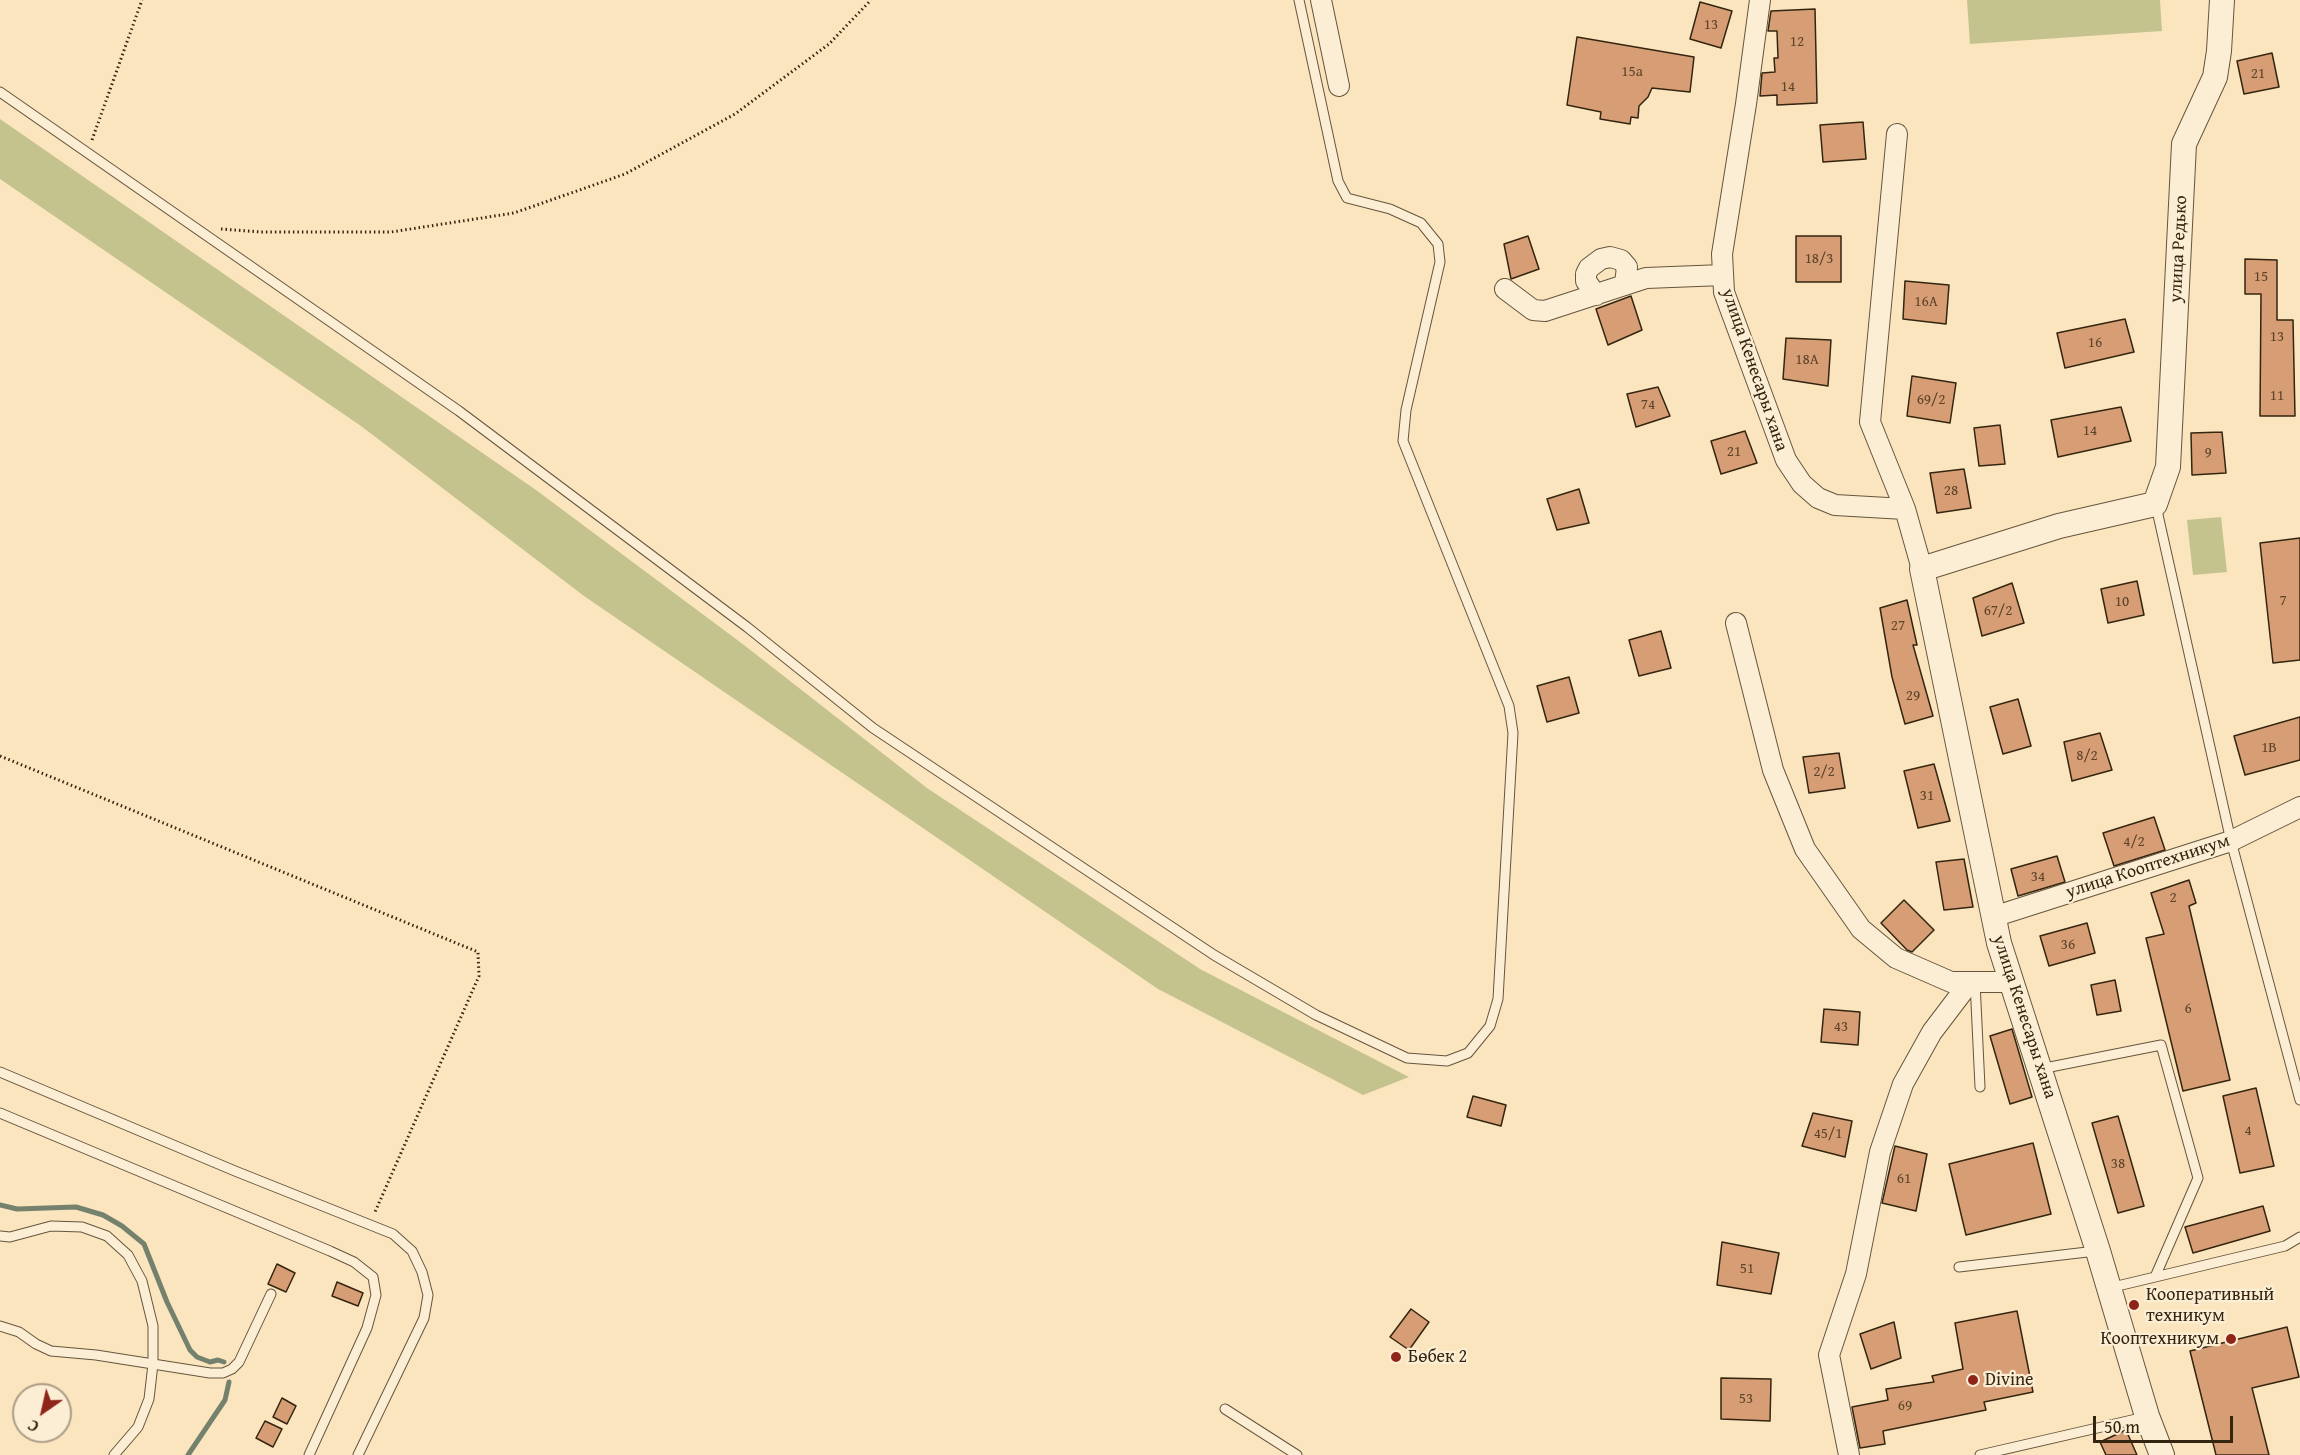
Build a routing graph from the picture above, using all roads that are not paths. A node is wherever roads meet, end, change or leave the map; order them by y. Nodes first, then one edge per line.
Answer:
1 (1299, 0) edge
2 (1322, 0) edge
3 (1760, 0) edge
4 (2223, 0) edge
5 (1339, 86) dead end
6 (0, 92) edge
7 (1897, 135) dead end
8 (1723, 275) junction
9 (1625, 284) junction
10 (1504, 289) dead end
11 (1596, 295) junction
12 (2155, 504) junction
13 (1905, 509) junction
14 (1922, 570) junction
15 (1736, 622) dead end
16 (2300, 807) edge
17 (2231, 841) junction
18 (1993, 917) junction
19 (1972, 982) junction
20 (2012, 982) junction
21 (2040, 1069) junction
22 (0, 1072) edge
23 (1980, 1087) dead end
24 (2300, 1100) edge
25 (0, 1113) edge
26 (0, 1236) edge
27 (2300, 1237) edge
28 (2098, 1251) junction
29 (1959, 1267) dead end
30 (2156, 1277) junction
31 (2109, 1288) junction
32 (271, 1294) dead end
33 (0, 1326) edge
34 (153, 1364) junction
35 (1225, 1409) dead end
36 (2147, 1416) junction
37 (114, 1455) edge
38 (309, 1455) edge
39 (358, 1455) edge
40 (1297, 1455) edge
41 (1849, 1455) edge
42 (1980, 1455) edge
43 (2162, 1455) edge

1 - 6 lane
2 - 5 street
3 - 8 street, улица Кенесары хана
4 - 12 street, улица Редько
7 - 13 street
8 - 9 street
8 - 13 street, улица Кенесары хана
9 - 11 street
9 - 11 street
10 - 11 street
12 - 14 street
12 - 17 lane
13 - 14 street
14 - 18 street, улица Кенесары хана
15 - 19 street
16 - 17 street, улица Кооптехникум
17 - 18 street, улица Кооптехникум
17 - 24 lane
18 - 20 street, улица Кенесары хана
19 - 20 street
19 - 23 lane
19 - 41 street
20 - 21 street, улица Кенесары хана
21 - 28 street, улица Кенесары хана
21 - 30 lane
22 - 39 lane
25 - 38 lane
26 - 34 lane
27 - 30 lane
28 - 29 lane
28 - 31 street, улица Кенесары хана
30 - 31 lane
31 - 36 street, улица Кенесары хана
32 - 34 lane
33 - 34 lane
34 - 37 lane
35 - 40 lane
36 - 42 lane
36 - 43 street, улица Кенесары хана

